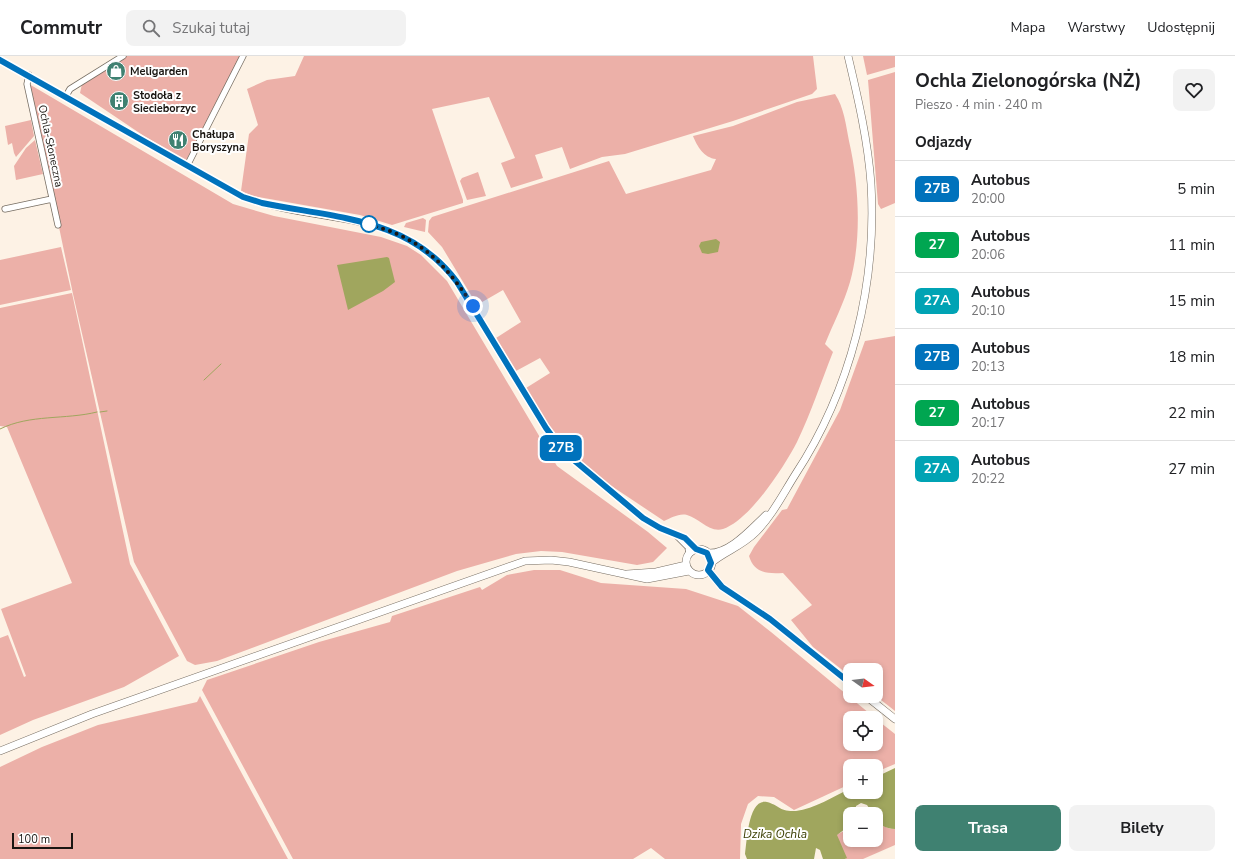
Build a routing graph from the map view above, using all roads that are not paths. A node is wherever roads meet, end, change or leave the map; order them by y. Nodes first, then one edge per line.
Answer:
1 (122, 56) edge
2 (243, 56) edge
3 (848, 56) edge
4 (0, 60) edge
5 (29, 75) junction
6 (66, 96) junction
7 (187, 166) junction
8 (52, 199) junction
9 (5, 209) dead end
10 (58, 225) dead end
11 (772, 510) junction
12 (676, 536) junction
13 (698, 550) junction
14 (707, 553) junction
15 (689, 554) junction
16 (711, 563) junction
17 (688, 568) junction
18 (705, 572) junction
19 (843, 677) edge
20 (875, 703) edge
21 (895, 719) edge
22 (0, 751) edge

1 - 6 street
2 - 7 street
3 - 11 main road
4 - 5 street
5 - 6 street
5 - 8 street, Ochla-Słoneczna
6 - 7 street
7 - 12 street
8 - 9 street, Ochla-Słoneczna
8 - 10 street, Ochla-Słoneczna
11 - 14 main road
11 - 16 main road
12 - 13 street
12 - 15 street
13 - 14 main road
13 - 15 main road
14 - 16 main road
15 - 17 main road
16 - 18 main road
17 - 18 main road
17 - 22 main road
18 - 19 main road
20 - 21 main road

